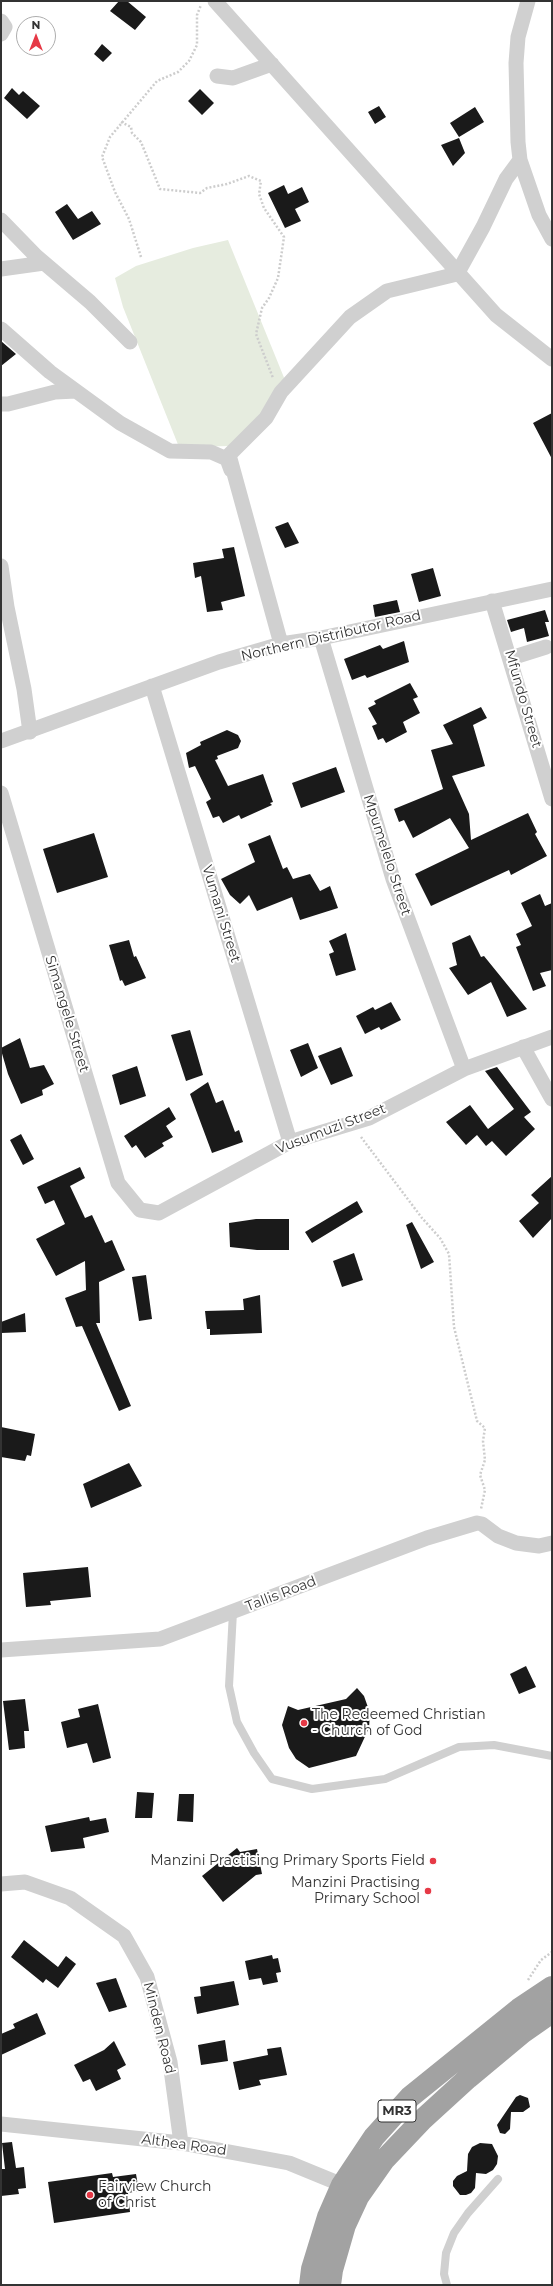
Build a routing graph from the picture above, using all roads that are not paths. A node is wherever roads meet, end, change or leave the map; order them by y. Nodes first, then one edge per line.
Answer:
1 (215, 1) edge
2 (528, 1) edge
3 (1, 21) edge
4 (1, 34) edge
5 (272, 64) junction
6 (217, 76) dead end
7 (520, 160) junction
8 (1, 220) edge
9 (552, 239) edge
10 (44, 263) junction
11 (1, 269) edge
12 (457, 274) junction
13 (1, 329) edge
14 (130, 342) dead end
15 (552, 359) edge
16 (76, 391) junction
17 (1, 404) edge
18 (236, 482) junction
19 (1, 566) edge
20 (552, 589) edge
21 (492, 601) junction
22 (321, 638) junction
23 (281, 644) junction
24 (546, 647) dead end
25 (511, 658) junction
26 (152, 686) junction
27 (30, 732) junction
28 (1, 742) edge
29 (549, 776) edge
30 (1, 793) edge
31 (552, 798) edge
32 (552, 1037) edge
33 (523, 1047) junction
34 (464, 1068) junction
35 (552, 1098) edge
36 (290, 1142) junction
37 (159, 1213) joint
38 (552, 1543) edge
39 (233, 1612) junction
40 (1, 1650) edge
41 (552, 1756) edge
42 (1, 1884) edge
43 (552, 1987) edge
44 (552, 2012) edge
45 (1, 2124) edge
46 (181, 2142) junction
47 (498, 2179) dead end
48 (351, 2189) junction
49 (310, 2285) edge
50 (330, 2285) edge
51 (448, 2285) edge

1 - 5 street
2 - 7 street
3 - 4 street
5 - 6 street
5 - 12 street
7 - 9 street
7 - 12 street
8 - 10 street
10 - 11 street
10 - 14 street
12 - 15 street
12 - 18 street
13 - 16 street
16 - 17 street
16 - 18 street
18 - 23 street
19 - 27 street
20 - 21 street, Northern Distributor Road
21 - 22 street, Northern Distributor Road
21 - 25 street, Mfundo Street
22 - 23 street, Northern Distributor Road
22 - 34 street, Mpumelelo Street
23 - 26 street, Northern Distributor Road
24 - 25 street
25 - 29 street, Mfundo Street
26 - 27 street, Northern Distributor Road
26 - 36 street, Vumani Street
27 - 28 street, Northern Distributor Road
29 - 31 street, Mfundo Street
30 - 37 street, Simangele Street
32 - 33 street, Vusumuzi Street
33 - 34 street, Vusumuzi Street
33 - 35 street
34 - 36 street, Vusumuzi Street
36 - 37 street, Vusumuzi Street
38 - 39 street, Tallis Road
39 - 40 street, Tallis Road
39 - 41 lane
42 - 46 street, Minden Road
43 - 48 highway, MR3
44 - 48 highway, MR3
45 - 46 street, Althea Road
46 - 48 street, Althea Road
47 - 51 lane
48 - 49 highway, MR3
48 - 50 highway, MR3

